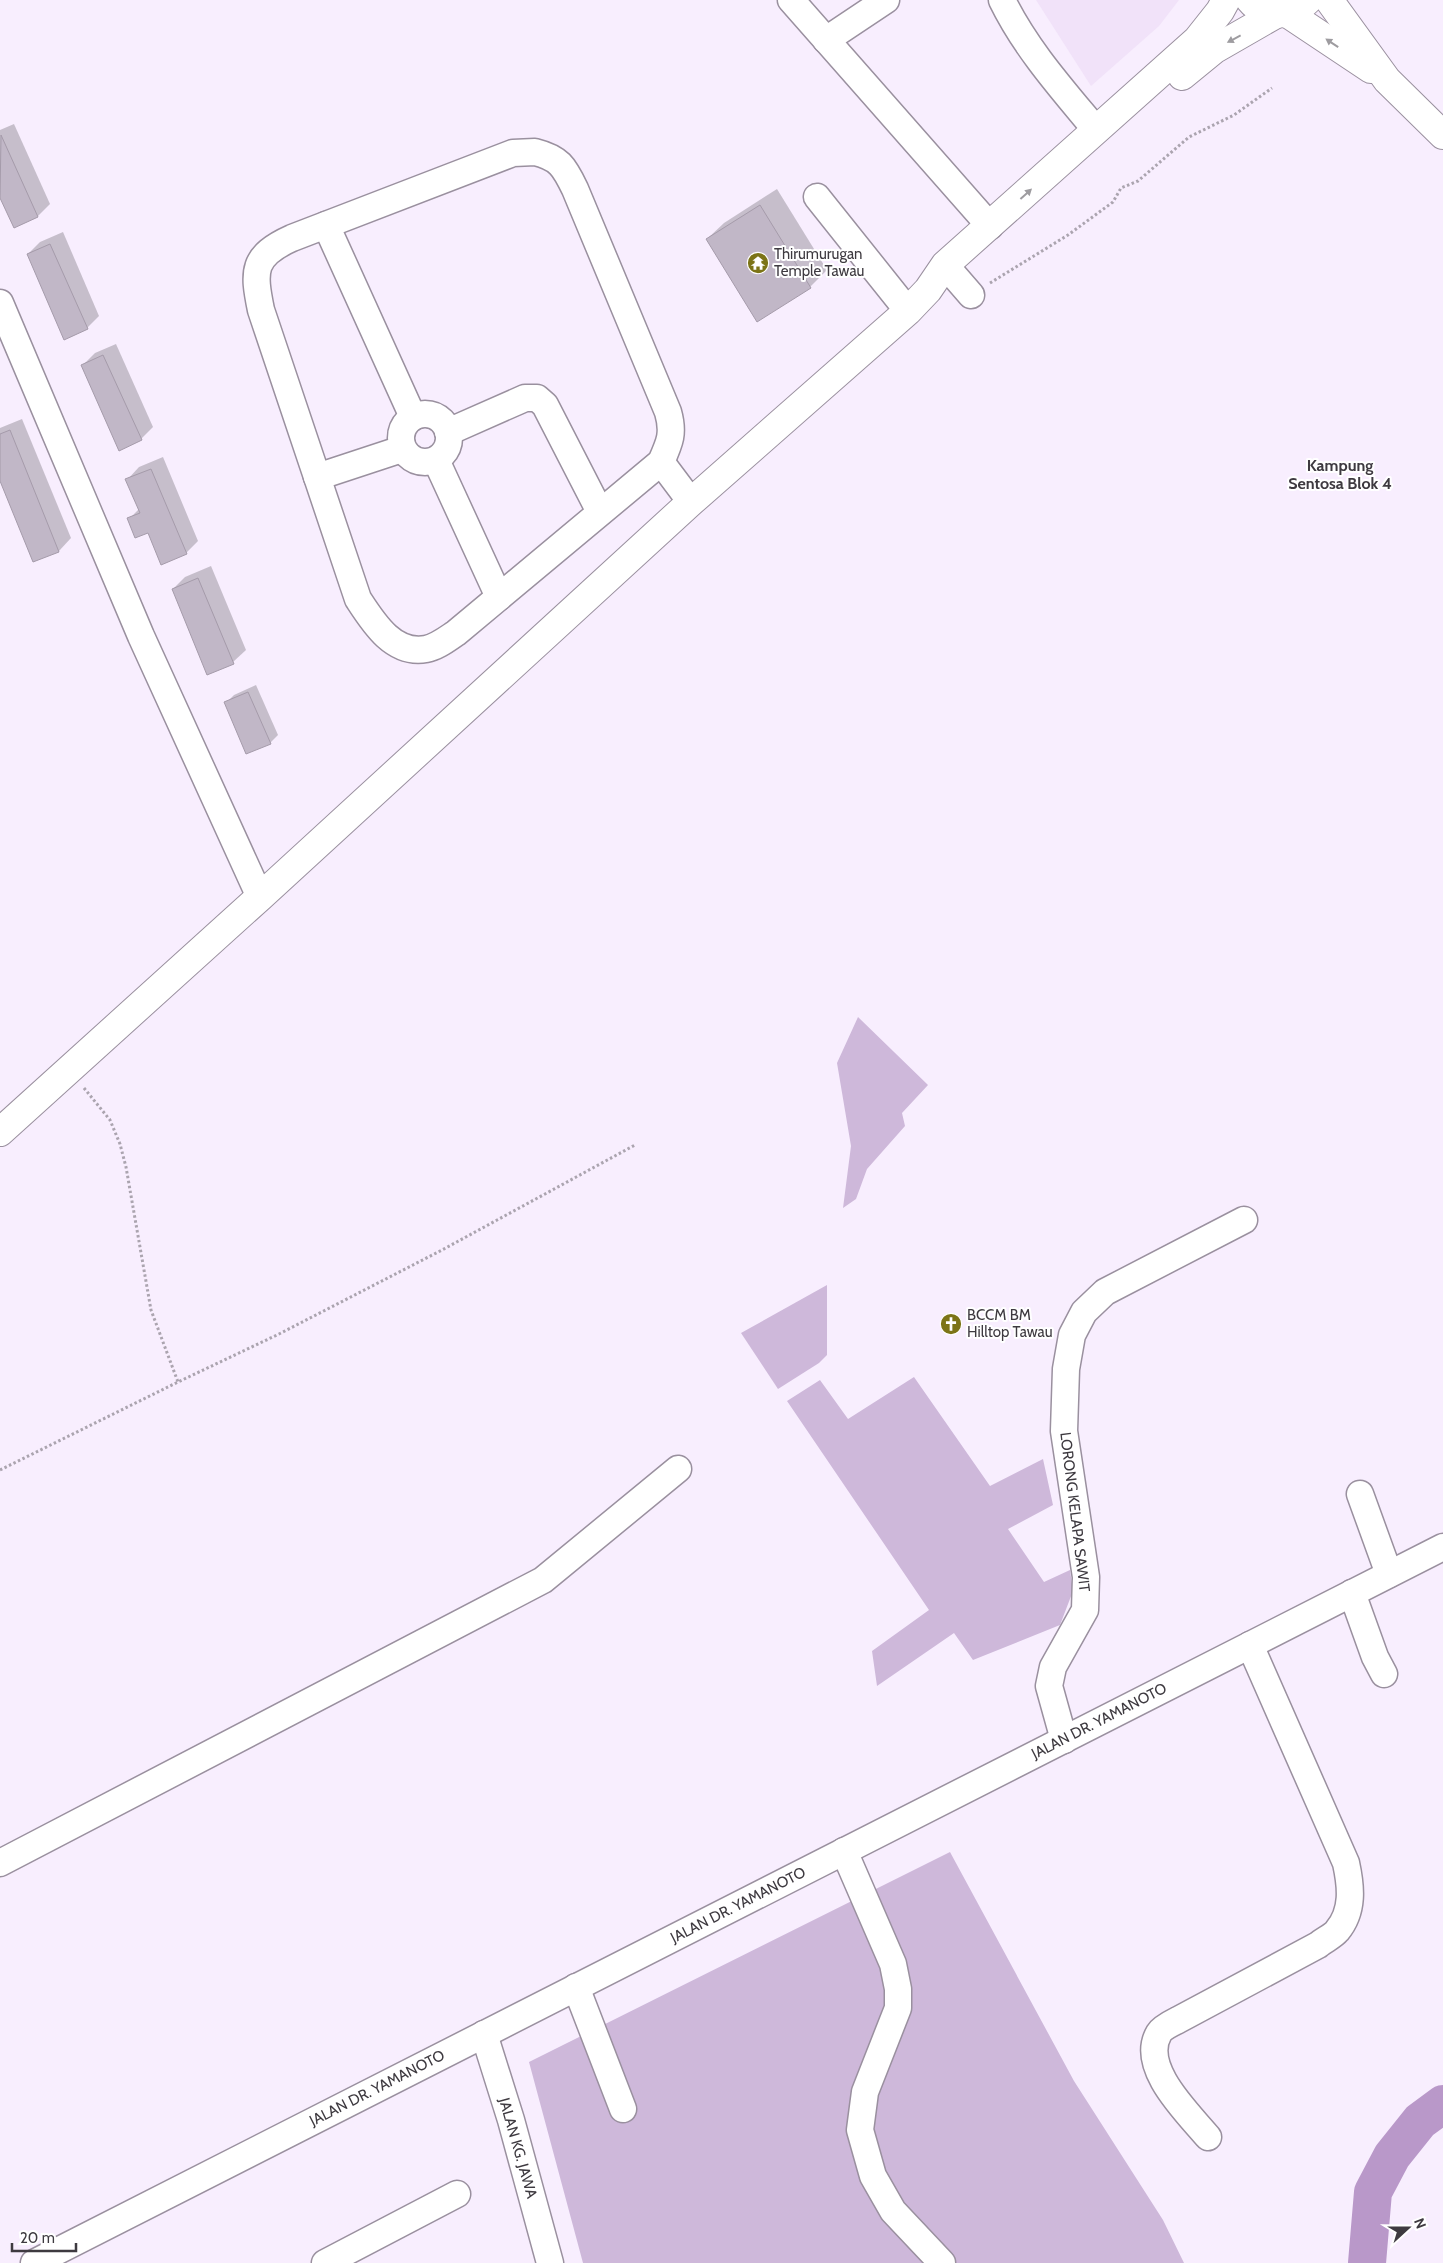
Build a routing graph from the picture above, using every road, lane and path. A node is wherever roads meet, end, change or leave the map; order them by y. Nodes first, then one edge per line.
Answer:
1 (791, 0) edge
2 (886, 0) edge
3 (1002, 0) edge
4 (1226, 0) edge
5 (1250, 0) edge
6 (1330, 0) edge
7 (1339, 0) edge
8 (1290, 9) edge
9 (1350, 30) junction
10 (826, 40) junction
11 (1387, 80) junction
12 (1272, 88) dead end
13 (1096, 130) junction
14 (1443, 135) edge
15 (817, 197) dead end
16 (326, 225) junction
17 (990, 226) junction
18 (957, 279) junction
19 (0, 303) edge
20 (908, 311) junction
21 (413, 417) junction
22 (448, 432) junction
23 (402, 449) junction
24 (436, 460) junction
25 (661, 462) junction
26 (317, 477) junction
27 (691, 502) junction
28 (600, 512) junction
29 (499, 597) junction
30 (260, 897) junction
31 (69, 1070) junction
32 (0, 1132) edge
33 (635, 1145) dead end
34 (1244, 1220) dead end
35 (178, 1382) junction
36 (678, 1469) dead end
37 (0, 1470) edge
38 (1360, 1494) dead end
39 (1443, 1547) edge
40 (1389, 1574) junction
41 (1352, 1593) junction
42 (1250, 1645) junction
43 (1384, 1674) dead end
44 (1064, 1740) junction
45 (844, 1851) junction
46 (0, 1863) edge
47 (576, 1987) junction
48 (484, 2034) junction
49 (623, 2109) dead end
50 (1208, 2136) dead end
51 (457, 2194) dead end
52 (34, 2263) edge
53 (325, 2263) edge
54 (550, 2263) edge
55 (942, 2263) edge

1 - 10 street
2 - 10 street
3 - 13 street
4 - 13 main road
5 - 8 main road
6 - 9 main road
7 - 9 main road
11 -> 8 main road
8 -> 18 main road
9 - 11 main road
10 - 17 street
11 - 14 main road
12 - 18 path
17 -> 13 main road
15 - 20 street
16 - 21 street
16 - 25 street
16 - 26 street
17 - 18 main road
18 - 20 main road
19 - 30 street
20 - 27 main road
21 - 22 street
21 - 23 street
22 - 24 street
22 - 28 street
23 - 24 street
23 - 26 street
24 - 29 street
25 - 27 street
25 - 28 street
26 - 29 street
27 - 30 main road
28 - 29 street
30 - 31 main road
31 - 32 main road
31 - 35 path
33 - 35 path
34 - 44 street, LORONG KELAPA SAWIT
35 - 37 path
36 - 46 street
38 - 40 street
39 - 40 street, JALAN DR. YAMANOTO
40 - 41 street, JALAN DR. YAMANOTO
41 - 42 street, JALAN DR. YAMANOTO
41 - 43 street
42 - 44 street, JALAN DR. YAMANOTO
42 - 50 street
44 - 45 street, JALAN DR. YAMANOTO
45 - 47 street, JALAN DR. YAMANOTO
45 - 55 street
47 - 48 street, JALAN DR. YAMANOTO
47 - 49 street
48 - 52 street, JALAN DR. YAMANOTO
48 - 54 street, JALAN KG. JAWA
51 - 53 street

